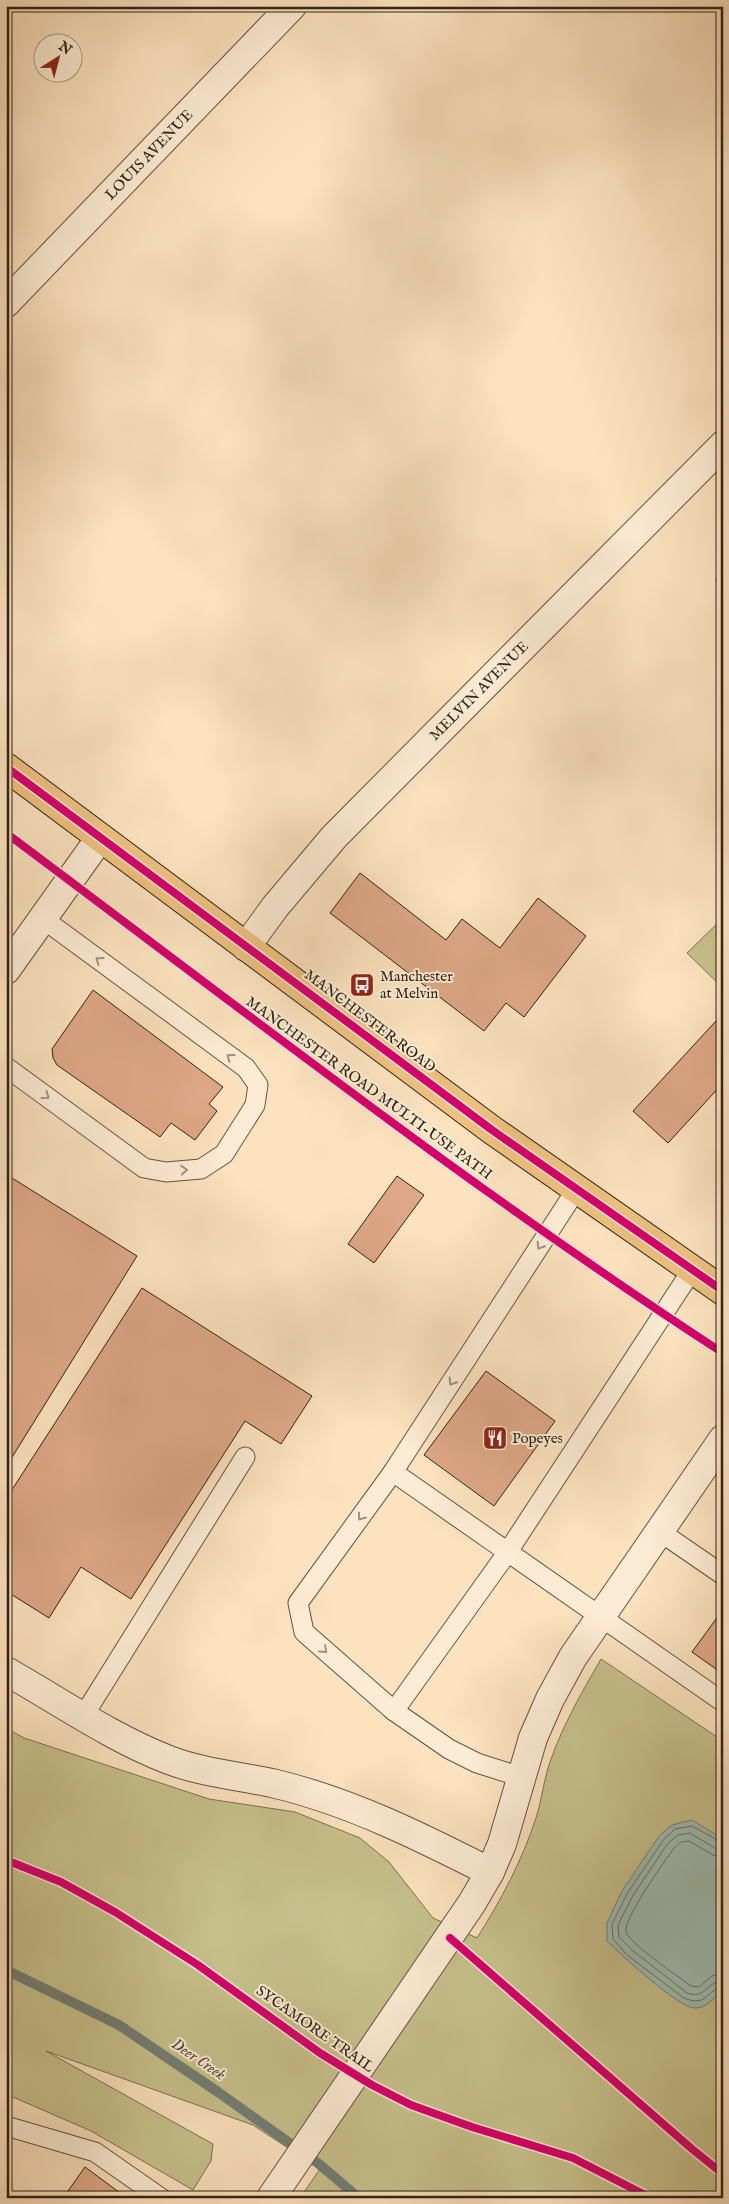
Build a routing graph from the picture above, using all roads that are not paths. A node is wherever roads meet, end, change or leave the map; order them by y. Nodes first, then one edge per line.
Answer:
1 (292, 6) edge
2 (6, 303) edge
3 (723, 445) edge
4 (6, 767) edge
5 (100, 838) junction
6 (42, 918) junction
7 (246, 947) junction
8 (6, 970) edge
9 (6, 1067) edge
10 (576, 1190) junction
11 (692, 1270) junction
12 (723, 1291) edge
13 (723, 1439) edge
14 (245, 1457) dead end
15 (393, 1472) junction
16 (659, 1531) junction
17 (507, 1553) junction
18 (723, 1574) edge
19 (600, 1617) junction
20 (6, 1670) edge
21 (723, 1702) edge
22 (394, 1712) junction
23 (84, 1715) junction
24 (521, 1777) junction
25 (490, 1872) junction
26 (6, 2126) edge
27 (161, 2198) edge
28 (271, 2198) edge

1 - 2 street, LOUIS AVENUE
3 - 7 street, MELVIN AVENUE
4 - 5 main road, MANCHESTER ROAD
5 - 6 street
5 - 7 main road, MANCHESTER ROAD
6 - 8 street
9 -> 6 lane
7 - 10 main road, MANCHESTER ROAD
10 - 11 main road, MANCHESTER ROAD
10 -> 15 lane
11 - 12 main road, MANCHESTER ROAD
11 - 17 lane
13 - 16 street
14 - 23 lane
15 - 17 lane
15 -> 22 lane
16 - 18 lane
16 - 19 street
17 - 19 lane
17 - 22 lane
19 - 21 lane
19 - 24 street
20 - 23 street
22 - 24 lane
23 - 25 street
24 - 25 street
25 - 28 street
26 - 27 lane

